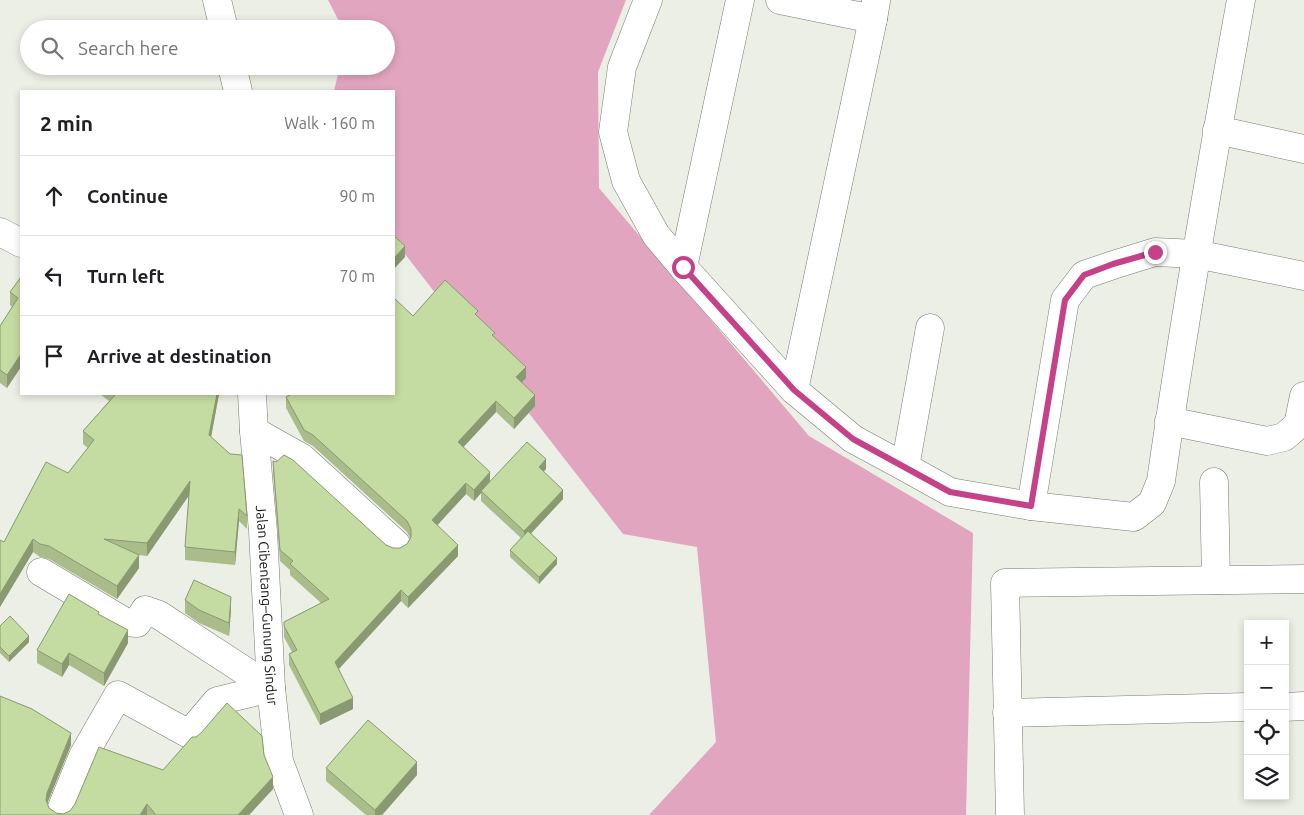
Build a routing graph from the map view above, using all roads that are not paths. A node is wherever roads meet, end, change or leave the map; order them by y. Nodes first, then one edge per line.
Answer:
1 (217, 0) edge
2 (648, 0) edge
3 (740, 0) edge
4 (780, 0) edge
5 (1242, 0) edge
6 (875, 9) edge
7 (222, 20) edge
8 (234, 75) edge
9 (238, 90) edge
10 (1217, 130) junction
11 (1304, 148) edge
12 (0, 232) edge
13 (20, 242) edge
14 (1196, 254) junction
15 (683, 267) junction
16 (1304, 276) edge
17 (930, 328) dead end
18 (794, 390) junction
19 (252, 395) edge
20 (1304, 396) edge
21 (1169, 421) junction
22 (254, 431) junction
23 (905, 467) junction
24 (1214, 482) dead end
25 (1031, 506) junction
26 (396, 544) dead end
27 (41, 572) dead end
28 (1304, 579) edge
29 (1216, 580) junction
30 (271, 688) junction
31 (1304, 706) edge
32 (1244, 707) edge
33 (1289, 707) edge
34 (1008, 713) junction
35 (61, 810) dead end
36 (299, 815) edge
37 (1010, 815) edge

1 - 7 street
2 - 15 street
3 - 15 street
4 - 6 street
5 - 10 street
6 - 18 street
8 - 9 street
10 - 11 street
10 - 14 street
12 - 13 street
14 - 16 street
14 - 21 street
14 - 25 street
15 - 18 street
17 - 23 street
18 - 23 street
19 - 22 street, Jalan Cibentang–Gunung Sindur
20 - 21 street
21 - 25 street
22 - 26 street
22 - 30 street, Jalan Cibentang–Gunung Sindur
23 - 25 street
24 - 29 street
27 - 30 street
28 - 29 street
29 - 34 street
30 - 35 street
30 - 36 street, Jalan Cibentang–Gunung Sindur
31 - 33 street
32 - 34 street
34 - 37 street

